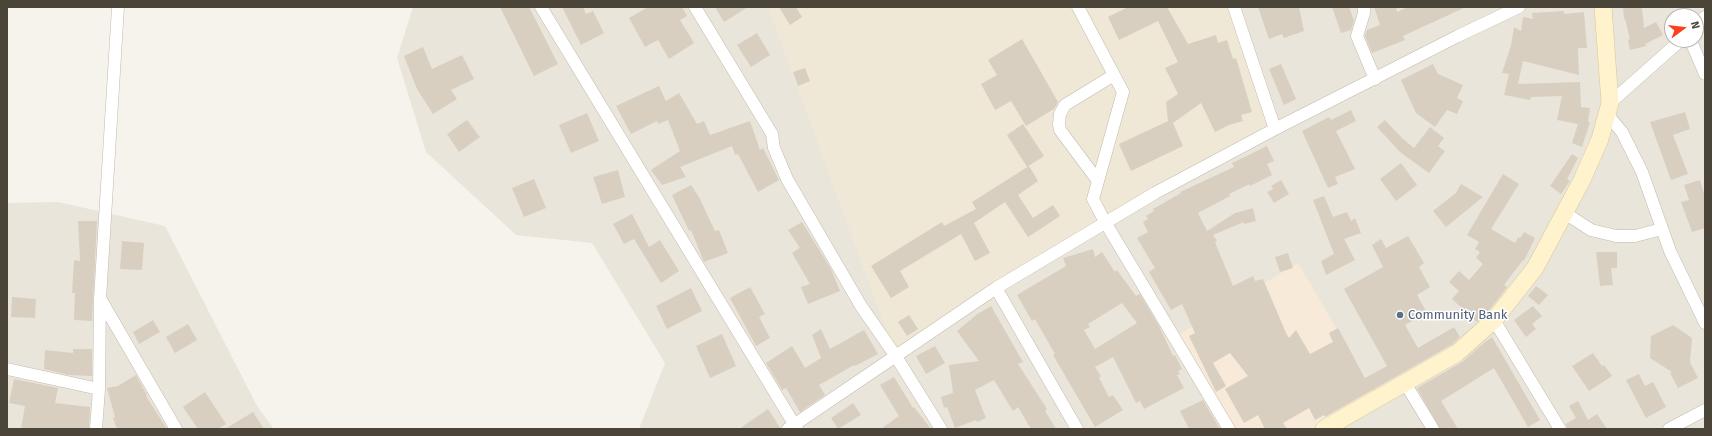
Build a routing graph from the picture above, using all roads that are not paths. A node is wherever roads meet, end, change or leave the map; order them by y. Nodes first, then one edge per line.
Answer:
1 (118, 7) edge
2 (541, 7) edge
3 (695, 7) edge
4 (1078, 7) edge
5 (1234, 7) edge
6 (1364, 7) edge
7 (1519, 7) edge
8 (1603, 7) edge
9 (1672, 48) edge
10 (1694, 48) edge
11 (1705, 74) edge
12 (1114, 75) junction
13 (1375, 79) junction
14 (1608, 108) junction
15 (1275, 129) junction
16 (1098, 181) junction
17 (1565, 213) junction
18 (1105, 222) junction
19 (1662, 229) junction
20 (996, 288) junction
21 (100, 299) junction
22 (1494, 320) junction
23 (1705, 323) edge
24 (895, 355) junction
25 (7, 369) edge
26 (1405, 383) junction
27 (99, 389) junction
28 (1705, 410) edge
29 (793, 427) edge
30 (96, 429) edge
31 (176, 429) edge
32 (941, 429) edge
33 (1077, 429) edge
34 (1229, 429) edge
35 (1324, 429) edge
36 (1433, 429) edge
37 (1560, 429) edge
38 (1670, 429) edge

1 - 21 street
2 - 29 street
3 - 24 street
4 - 12 street
5 - 15 street
6 - 13 street
7 - 13 street
8 - 14 street
9 - 14 street
10 - 11 street
12 - 16 street
12 - 16 street
13 - 15 street
14 - 17 street
14 - 19 street
15 - 18 street
16 - 18 street
17 - 19 street
17 - 22 street
18 - 20 street
18 - 34 street
19 - 23 street
20 - 24 street
20 - 33 street
21 - 27 street
21 - 31 street
22 - 26 street
22 - 37 street
24 - 29 street
24 - 32 street
25 - 27 street
26 - 35 street
26 - 36 street
27 - 30 street
28 - 38 street

